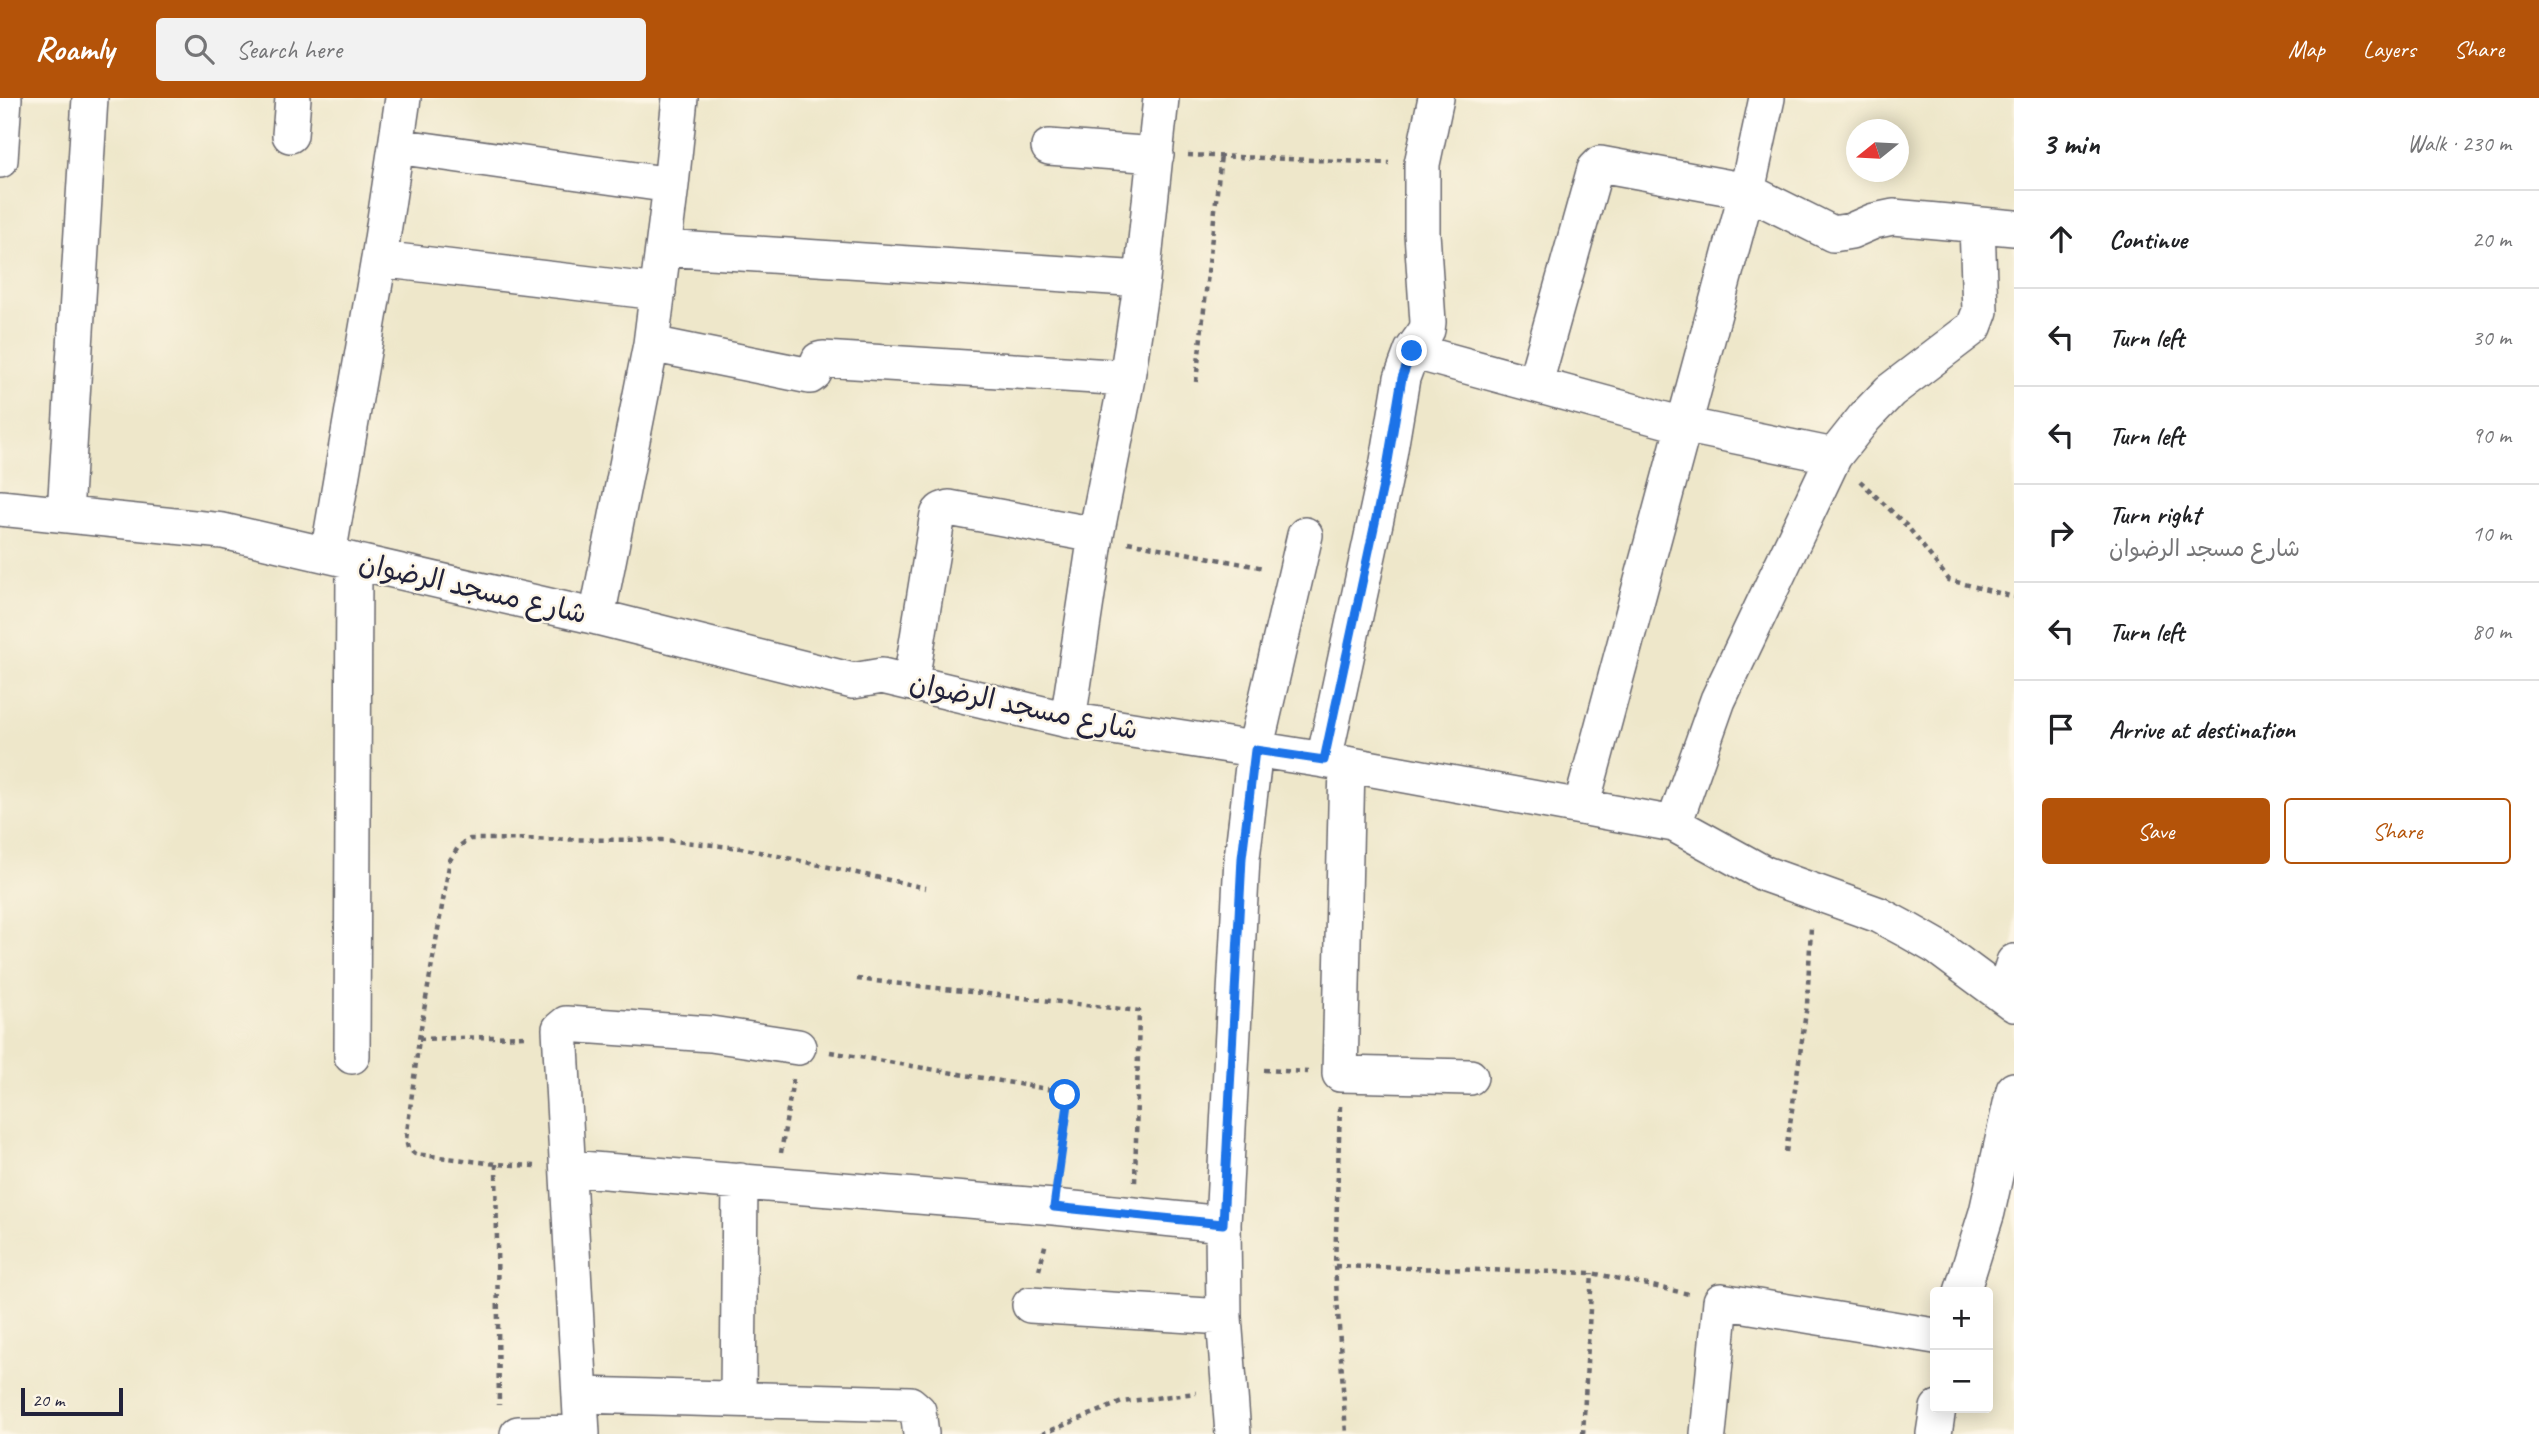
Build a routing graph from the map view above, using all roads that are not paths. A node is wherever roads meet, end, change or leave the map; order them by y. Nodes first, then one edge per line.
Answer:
1 (4, 98) edge
2 (90, 98) edge
3 (293, 98) edge
4 (402, 98) edge
5 (680, 98) edge
6 (1161, 98) edge
7 (1436, 98) edge
8 (1767, 98) edge
9 (290, 135) dead end
10 (396, 146) junction
11 (1049, 147) dead end
12 (1156, 155) junction
13 (0, 160) edge
14 (671, 185) junction
15 (1747, 191) junction
16 (1977, 225) junction
17 (2014, 229) edge
18 (663, 248) junction
19 (380, 259) junction
20 (1142, 279) junction
21 (658, 292) junction
22 (651, 344) junction
23 (1412, 351) junction
24 (1127, 378) junction
25 (1535, 383) junction
26 (1683, 425) junction
27 (1834, 456) junction
28 (0, 508) edge
29 (65, 514) junction
30 (1305, 535) dead end
31 (1096, 536) junction
32 (341, 558) junction
33 (597, 617) junction
34 (911, 681) junction
35 (1068, 720) junction
36 (1255, 750) junction
37 (1336, 762) junction
38 (1581, 807) junction
39 (1674, 824) junction
40 (2014, 962) edge
41 (2008, 1000) edge
42 (798, 1047) road end
43 (352, 1056) dead end
44 (1469, 1077) dead end
45 (2014, 1090) edge
46 (568, 1168) junction
47 (740, 1181) junction
48 (1223, 1224) junction
49 (1964, 1287) edge
50 (1030, 1305) road end
51 (1224, 1317) junction
52 (1930, 1335) edge
53 (581, 1395) junction
54 (738, 1397) junction
55 (1937, 1413) edge
56 (509, 1420) edge
57 (582, 1433) edge
58 (921, 1434) edge
59 (1233, 1434) edge
60 (1708, 1434) edge
61 (1934, 1434) edge

1 - 13 street
2 - 29 street
3 - 9 street
4 - 10 street
5 - 14 street
6 - 12 street
7 - 23 street
8 - 15 street
10 - 14 street
10 - 19 street
11 - 12 street
12 - 20 street
14 - 18 street
15 - 16 street
15 - 25 street
15 - 26 street
16 - 17 street
16 - 27 street
18 - 20 street
18 - 21 street
19 - 21 street
19 - 32 street
20 - 24 street
21 - 22 street
22 - 24 street
22 - 33 street
23 - 25 street
23 - 37 street
24 - 31 street
25 - 26 street
26 - 27 street
26 - 38 street
27 - 39 street
28 - 29 street, شارع مسجد الرضوان
29 - 32 street, شارع مسجد الرضوان
30 - 36 street
31 - 34 street
31 - 35 street
32 - 33 street, شارع مسجد الرضوان
32 - 43 street
33 - 34 street, شارع مسجد الرضوان
34 - 35 street, شارع مسجد الرضوان
35 - 36 street, شارع مسجد الرضوان
36 - 37 street, شارع مسجد الرضوان
36 - 48 street
37 - 38 street, شارع مسجد الرضوان
37 - 44 street
38 - 39 street, شارع مسجد الرضوان
39 - 41 street, شارع مسجد الرضوان
40 - 41 street
42 - 46 street
45 - 49 street
46 - 47 street
46 - 53 street
47 - 48 street
47 - 54 street
48 - 51 street
50 - 51 street
51 - 59 street
52 - 60 street
53 - 54 street
53 - 57 street
54 - 58 street
55 - 61 street
56 - 57 street

